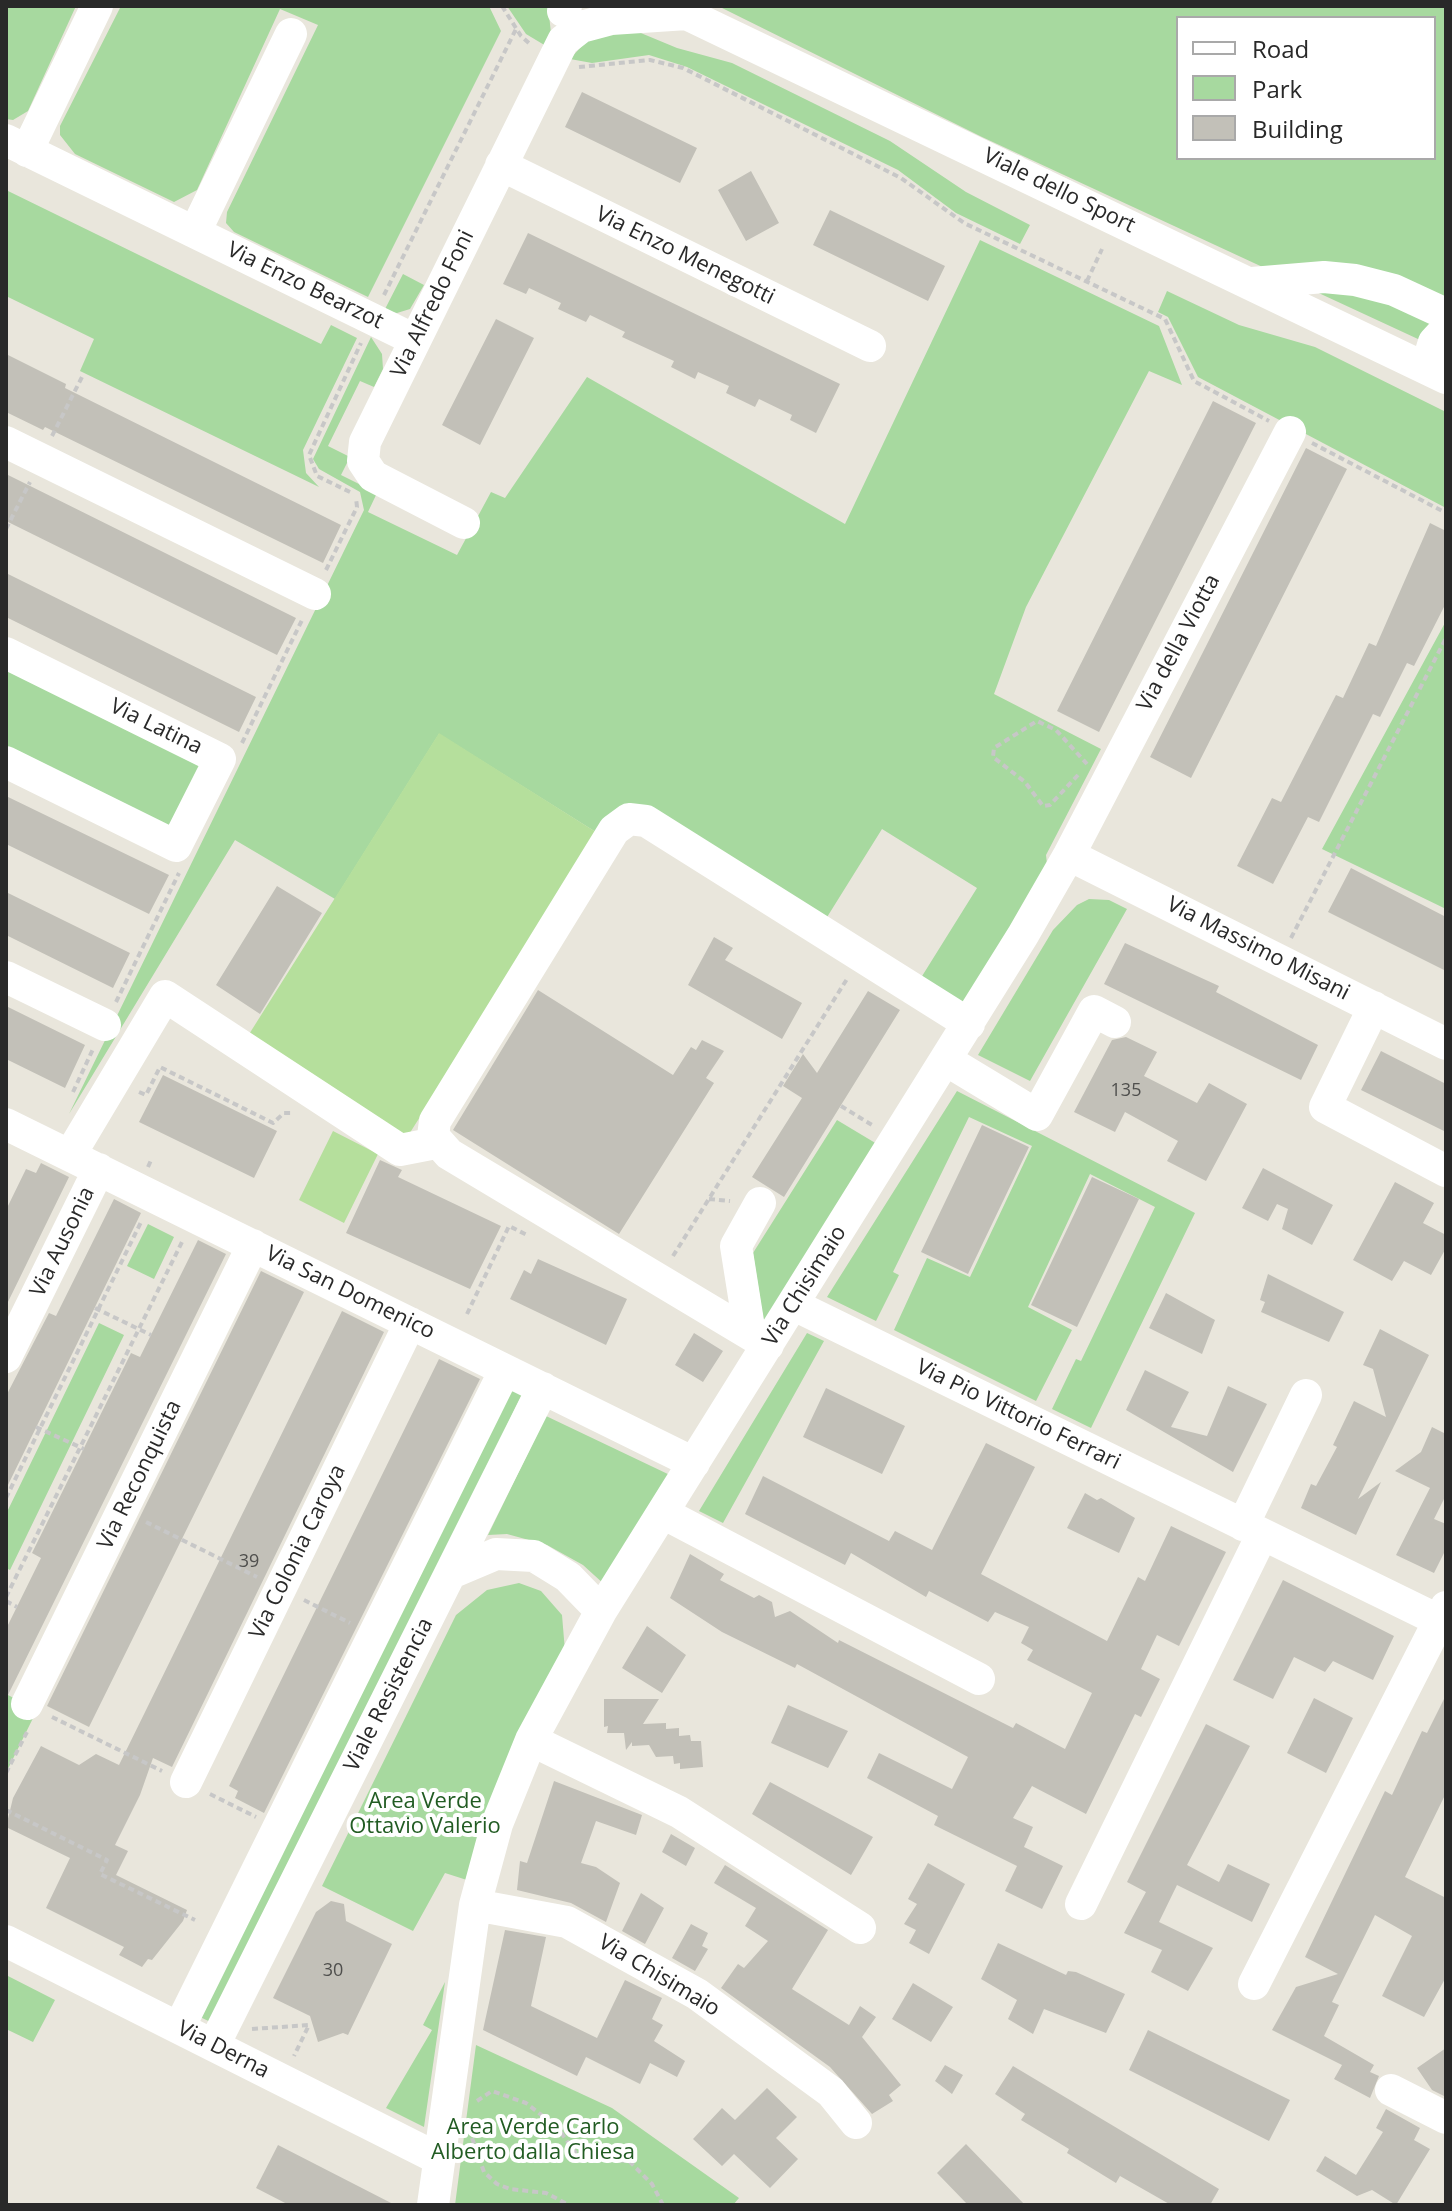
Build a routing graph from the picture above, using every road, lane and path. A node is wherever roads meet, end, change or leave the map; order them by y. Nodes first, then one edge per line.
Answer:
1 (97, 6) edge
2 (502, 6) edge
3 (679, 10) edge
4 (566, 26) edge
5 (516, 29) junction
6 (291, 34) dead end
7 (17, 146) edge
8 (501, 165) junction
9 (195, 232) junction
10 (1102, 249) dead end
11 (1087, 281) junction
12 (1250, 283) junction
13 (380, 304) dead end
14 (1446, 314) edge
15 (1446, 329) edge
16 (366, 332) dead end
17 (415, 340) junction
18 (870, 346) dead end
19 (1439, 369) edge
20 (82, 377) dead end
21 (1290, 432) junction
22 (6, 442) edge
23 (49, 443) dead end
24 (34, 472) dead end
25 (357, 507) dead end
26 (1446, 513) edge
27 (464, 523) dead end
28 (6, 529) edge
29 (315, 594) dead end
30 (1446, 638) edge
31 (6, 653) edge
32 (6, 762) edge
33 (1089, 773) joint
34 (1069, 855) junction
35 (861, 956) junction
36 (1280, 959) junction
37 (6, 977) edge
38 (1374, 1007) junction
39 (1115, 1022) dead end
40 (969, 1024) junction
41 (105, 1025) dead end
42 (1446, 1044) edge
43 (946, 1060) junction
44 (115, 1080) junction
45 (841, 1106) dead end
46 (305, 1114) dead end
47 (857, 1116) dead end
48 (6, 1124) edge
49 (436, 1143) junction
50 (84, 1162) junction
51 (1446, 1171) edge
52 (154, 1197) junction
53 (760, 1203) dead end
54 (194, 1217) junction
55 (536, 1240) dead end
56 (253, 1245) junction
57 (658, 1279) junction
58 (794, 1305) junction
59 (97, 1309) junction
60 (467, 1314) dead end
61 (410, 1323) junction
62 (138, 1329) junction
63 (151, 1335) dead end
64 (759, 1340) junction
65 (6, 1357) edge
66 (505, 1370) junction
67 (543, 1388) junction
68 (1306, 1395) dead end
69 (38, 1428) junction
70 (82, 1448) junction
71 (694, 1463) junction
72 (6, 1498) edge
73 (123, 1511) junction
74 (663, 1513) junction
75 (1253, 1530) junction
76 (451, 1573) junction
77 (268, 1582) dead end
78 (291, 1594) dead end
79 (6, 1599) edge
80 (17, 1607) dead end
81 (601, 1611) junction
82 (1444, 1617) edge
83 (374, 1634) junction
84 (979, 1679) dead end
85 (32, 1707) junction
86 (531, 1740) junction
87 (6, 1773) edge
88 (186, 1782) junction
89 (7, 1812) edge
90 (258, 1818) dead end
91 (1081, 1904) dead end
92 (475, 1905) junction
93 (195, 1920) dead end
94 (860, 1928) dead end
95 (6, 1941) edge
96 (1254, 1984) dead end
97 (179, 2028) junction
98 (244, 2030) dead end
99 (214, 2045) junction
100 (290, 2064) dead end
101 (1391, 2090) dead end
102 (469, 2103) dead end
103 (1446, 2118) edge
104 (856, 2123) dead end
105 (472, 2131) dead end
106 (439, 2159) junction
107 (433, 2205) edge
108 (569, 2205) edge
109 (663, 2205) edge

1 - 7 street, Via Enzo Bearzot
2 - 5 path
3 - 4 street
3 - 12 street, Viale dello Sport
4 - 5 path
4 - 8 street, Via Alfredo Foni
4 - 11 path
5 - 13 path
6 - 9 street
7 - 9 street, Via Enzo Bearzot
8 - 17 street, Via Alfredo Foni
8 - 18 street, Via Enzo Menegotti
9 - 17 street, Via Enzo Bearzot
10 - 11 path
11 - 21 path
12 - 14 street
12 - 19 street, Viale dello Sport
15 - 19 street
16 - 25 path
17 - 27 street, Via Alfredo Foni
20 - 23 path
21 - 26 path
21 - 34 street, Via della Viotta
22 - 29 street
24 - 28 path
30 - 36 path
31 - 32 street, Via Latina
33 - 33 path
34 - 36 street, Via Massimo Misani
34 - 40 street, Via Chisimaio
35 - 40 street
35 - 49 street
35 - 57 path
36 - 38 street, Via Massimo Misani
37 - 41 street
38 - 42 street, Via Massimo Misani
38 - 51 street
39 - 43 street
40 - 43 street, Via Chisimaio
43 - 58 street, Via Chisimaio
44 - 46 path
44 - 49 street, Via Ausonia
44 - 50 street, Via Ausonia
45 - 47 path
48 - 50 street, Via San Domenico
49 - 57 street
50 - 52 street, Via San Domenico
50 - 65 street, Via Ausonia
52 - 54 street, Via San Domenico
52 - 59 path
53 - 64 street
54 - 56 street, Via San Domenico
54 - 62 path
55 - 60 path
56 - 61 street, Via San Domenico
56 - 73 street, Via Reconquista
57 - 64 street
58 - 64 street, Via Chisimaio
58 - 75 street, Via Pio Vittorio Ferrari
59 - 62 path
59 - 69 path
61 - 66 street, Via San Domenico
61 - 88 street, Via Colonia Caroya
62 - 63 path
62 - 70 path
64 - 71 street, Via Chisimaio
66 - 67 street, Via San Domenico
66 - 83 street, Viale Resistencia
67 - 71 street, Via San Domenico
67 - 76 street, Viale Resistencia
68 - 75 street
69 - 70 path
69 - 72 path
70 - 79 path
71 - 74 street, Via Chisimaio
73 - 77 path
73 - 85 street, Via Reconquista
74 - 81 street, Via Chisimaio
74 - 84 street
75 - 82 street, Via Pio Vittorio Ferrari
75 - 91 street
76 - 81 street
76 - 99 street, Viale Resistencia
78 - 83 path
79 - 80 path
81 - 86 street, Via Chisimaio
82 - 96 street, Via Pio Vittorio Ferrari
83 - 97 street, Viale Resistencia
85 - 87 path
85 - 88 path
86 - 92 street, Via Chisimaio
86 - 94 street
88 - 90 path
89 - 93 path
92 - 104 street, Via Chisimaio
92 - 106 street, Via Chisimaio
95 - 97 street, Via Derna
97 - 99 street, Via Derna
98 - 100 path
99 - 106 street, Via Derna
101 - 103 street
102 - 109 path
105 - 108 path
106 - 107 street, Via Chisimaio

